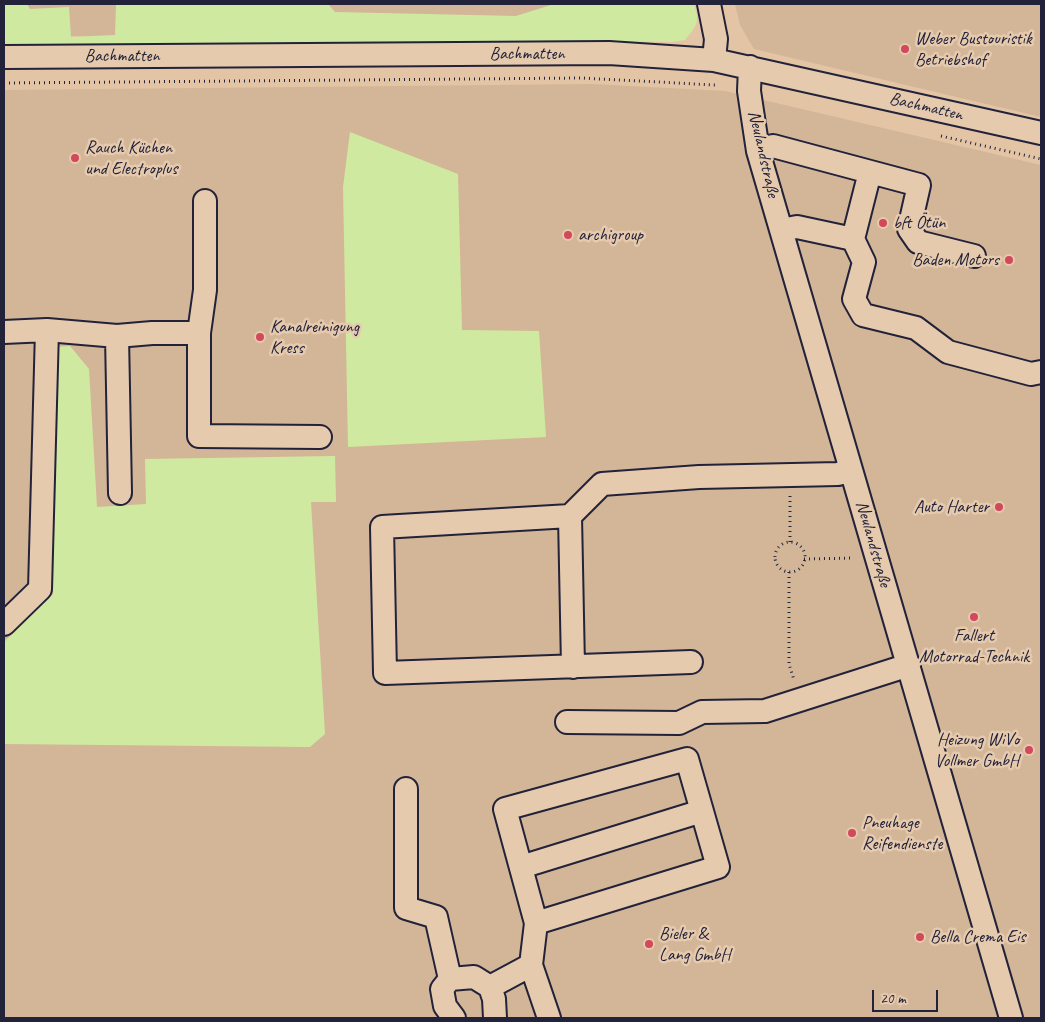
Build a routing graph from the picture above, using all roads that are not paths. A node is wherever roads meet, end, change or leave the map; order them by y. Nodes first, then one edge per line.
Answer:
1 (709, 4) edge
2 (4, 56) edge
3 (714, 60) junction
4 (750, 67) junction
5 (1041, 133) edge
6 (758, 151) junction
7 (870, 172) junction
8 (205, 202) dead end
9 (781, 230) junction
10 (853, 239) junction
11 (974, 256) dead end
12 (47, 330) junction
13 (4, 332) edge
14 (198, 333) junction
15 (118, 336) junction
16 (1041, 372) edge
17 (320, 437) dead end
18 (851, 470) junction
19 (120, 493) dead end
20 (570, 516) junction
21 (4, 624) edge
22 (691, 662) dead end
23 (909, 665) junction
24 (573, 667) junction
25 (567, 722) dead end
26 (406, 789) dead end
27 (702, 811) junction
28 (521, 867) junction
29 (536, 923) junction
30 (531, 964) junction
31 (450, 980) junction
32 (490, 987) junction
33 (454, 1018) edge
34 (496, 1018) edge
35 (549, 1018) edge
36 (1011, 1018) edge

1 - 3 street
2 - 3 street, Bachmatten
3 - 4 street, Bachmatten
4 - 5 street, Bachmatten
4 - 6 street, Neulandstraße
6 - 7 street
6 - 9 street, Neulandstraße
7 - 10 street
7 - 11 street
8 - 14 street
9 - 10 street
9 - 18 street, Neulandstraße
10 - 16 street
12 - 13 street
12 - 15 street
12 - 21 street
14 - 15 street
14 - 17 street
15 - 19 street
18 - 20 street
18 - 23 street, Neulandstraße
20 - 24 street
20 - 24 street
22 - 24 street
23 - 25 street
23 - 36 street, Neulandstraße
26 - 31 street
27 - 28 street
27 - 28 street
27 - 29 street
28 - 29 street
29 - 30 street
30 - 32 street
30 - 35 street
31 - 32 street
31 - 33 street
32 - 34 street

